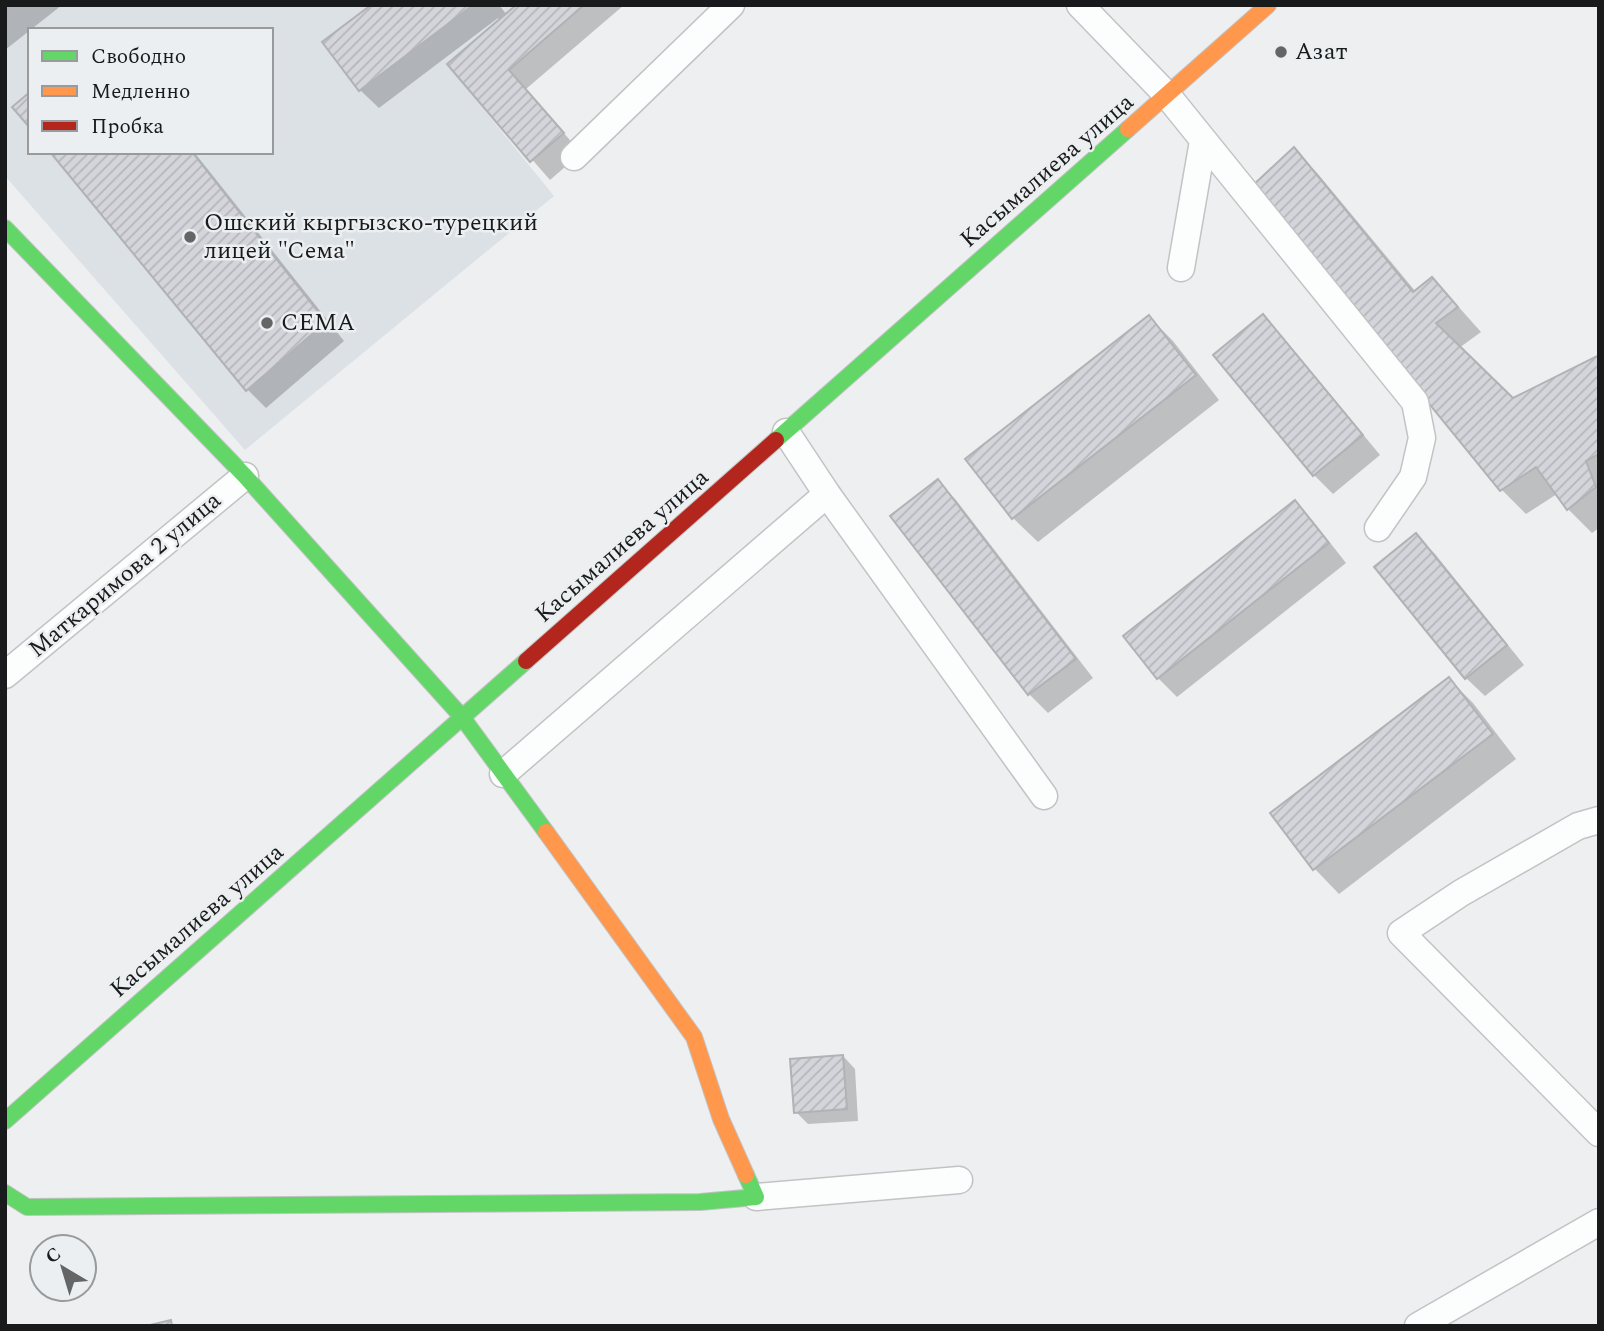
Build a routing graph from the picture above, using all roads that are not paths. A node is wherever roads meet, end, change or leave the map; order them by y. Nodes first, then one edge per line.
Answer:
1 (731, 5) edge
2 (1080, 5) edge
3 (1268, 5) edge
4 (1167, 95) junction
5 (1203, 141) junction
6 (574, 158) dead end
7 (5, 228) edge
8 (1181, 268) dead end
9 (786, 432) junction
10 (245, 476) junction
11 (827, 494) junction
12 (1378, 527) dead end
13 (5, 674) edge
14 (462, 717) junction
15 (503, 774) junction
16 (1044, 796) dead end
17 (1599, 820) edge
18 (5, 1121) edge
19 (1599, 1133) edge
20 (959, 1180) dead end
21 (5, 1192) edge
22 (756, 1197) junction
23 (1599, 1222) edge
24 (1418, 1326) edge

1 - 6 street
2 - 4 street
3 - 4 street, Касымалиева улица
4 - 5 street
4 - 9 street, Касымалиева улица
5 - 8 street
5 - 12 street
7 - 10 street
9 - 11 street
9 - 14 street, Касымалиева улица
10 - 13 street, Маткаримова 2 улица
10 - 14 street
11 - 15 street
11 - 16 street
14 - 15 street
14 - 18 street, Касымалиева улица
15 - 22 street
17 - 19 street
20 - 22 street
21 - 22 street
23 - 24 street

